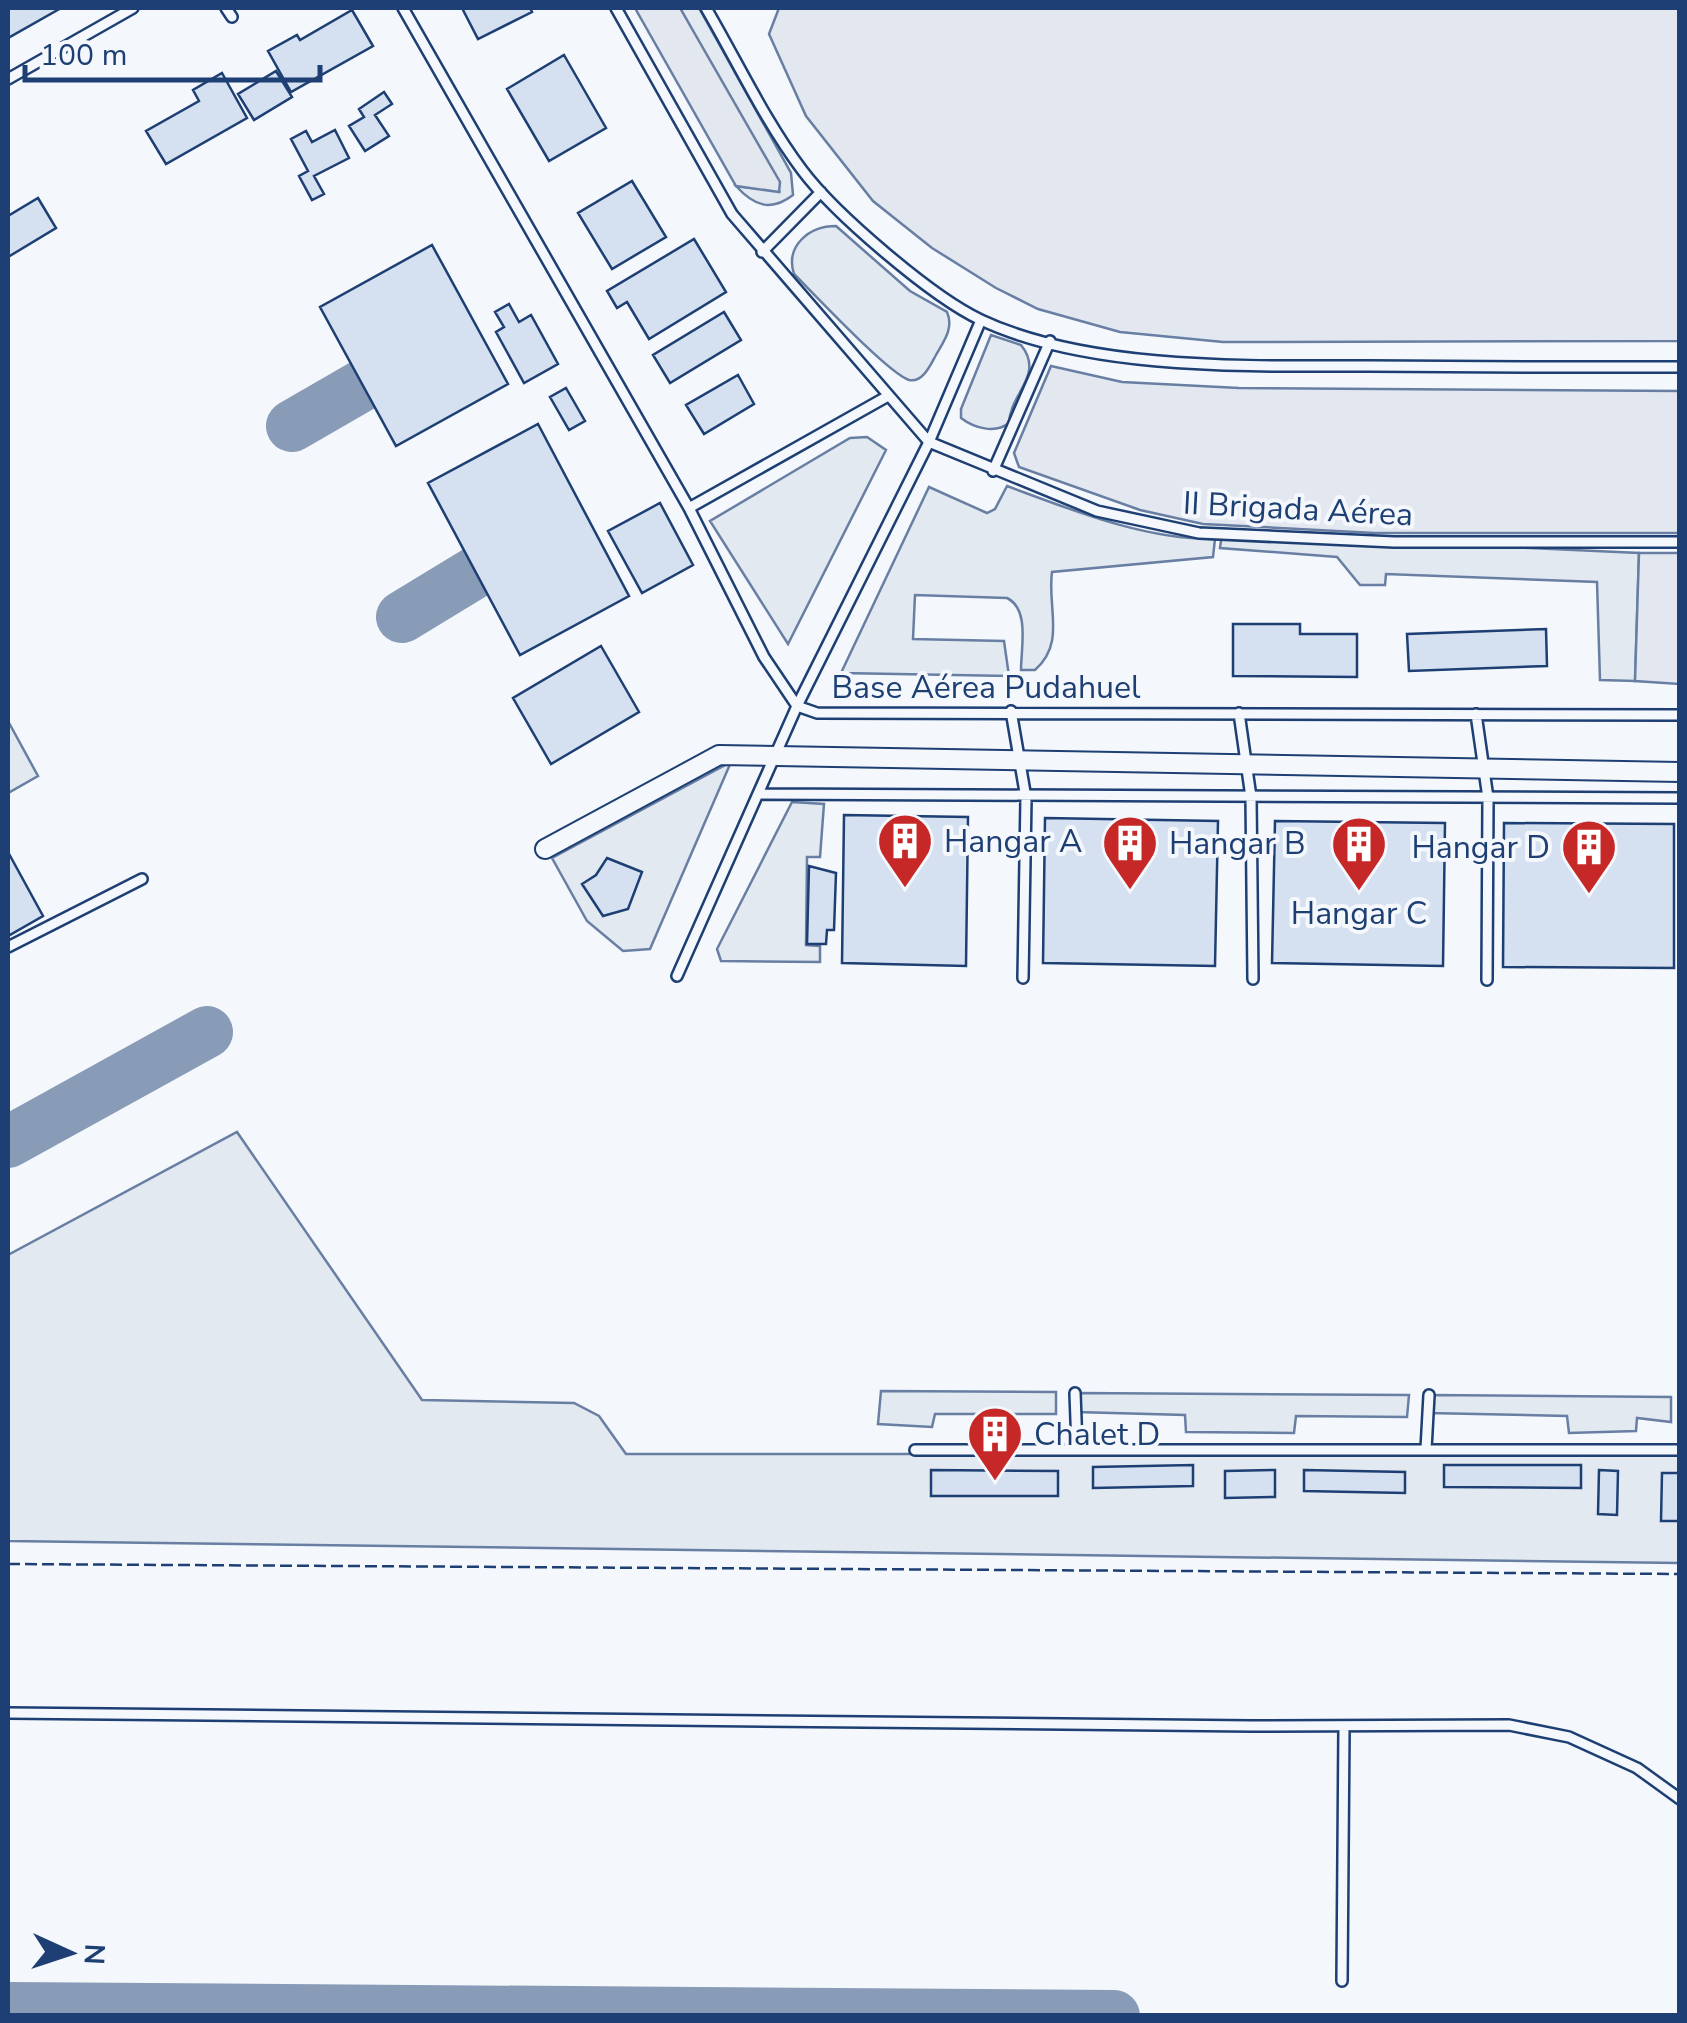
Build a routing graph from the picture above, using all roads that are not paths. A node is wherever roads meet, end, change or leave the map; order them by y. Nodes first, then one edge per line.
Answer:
1 (132, 8) edge
2 (403, 8) edge
3 (616, 8) edge
4 (706, 8) edge
5 (8, 79) edge
6 (821, 192) junction
7 (762, 252) junction
8 (980, 320) junction
9 (1050, 341) junction
10 (1680, 368) edge
11 (888, 396) junction
12 (929, 442) junction
13 (993, 471) junction
14 (689, 508) junction
15 (1680, 542) edge
16 (797, 706) junction
17 (1011, 711) junction
18 (1239, 713) junction
19 (1476, 714) junction
20 (1680, 715) edge
21 (775, 756) junction
22 (1019, 760) junction
23 (1246, 764) junction
24 (1484, 768) junction
25 (1680, 772) edge
26 (758, 794) junction
27 (1251, 797) junction
28 (1026, 798) junction
29 (1488, 798) junction
30 (1680, 798) edge
31 (545, 849) dead end
32 (142, 879) dead end
33 (8, 946) edge
34 (678, 976) dead end
35 (1023, 978) dead end
36 (1253, 979) dead end
37 (1487, 980) dead end
38 (1075, 1392) dead end
39 (1429, 1395) dead end
40 (1077, 1447) junction
41 (1426, 1449) junction
42 (915, 1450) dead end
43 (1680, 1450) edge
44 (8, 1712) edge
45 (1344, 1726) junction
46 (1680, 1799) edge
47 (1342, 1981) dead end

1 - 5 lane
2 - 14 lane, Base Aérea Pudahuel
3 - 7 lane, II Brigada Aérea
4 - 6 lane
6 - 7 lane
6 - 8 lane
7 - 11 lane, II Brigada Aérea
8 - 9 lane
8 - 12 lane
9 - 10 lane
9 - 13 lane
11 - 12 lane, II Brigada Aérea
11 - 14 lane
12 - 13 lane, II Brigada Aérea
12 - 16 lane
13 - 15 lane, II Brigada Aérea
14 - 16 lane, Base Aérea Pudahuel
16 - 17 lane, Base Aérea Pudahuel
16 - 21 lane
17 - 18 lane, Base Aérea Pudahuel
17 - 22 lane
18 - 19 lane, Base Aérea Pudahuel
18 - 23 lane
19 - 20 lane, Base Aérea Pudahuel
19 - 24 lane
21 - 22 street
21 - 26 lane
21 - 31 street
22 - 23 street
22 - 28 lane
23 - 24 street
23 - 27 lane
24 - 25 street
24 - 29 lane
26 - 28 lane
26 - 34 lane
27 - 28 lane
27 - 29 lane
27 - 36 lane
28 - 35 lane
29 - 30 lane
29 - 37 lane
32 - 33 lane
38 - 40 lane
39 - 41 lane
40 - 41 lane
40 - 42 lane
41 - 43 lane
44 - 45 lane
45 - 46 lane
45 - 47 lane

